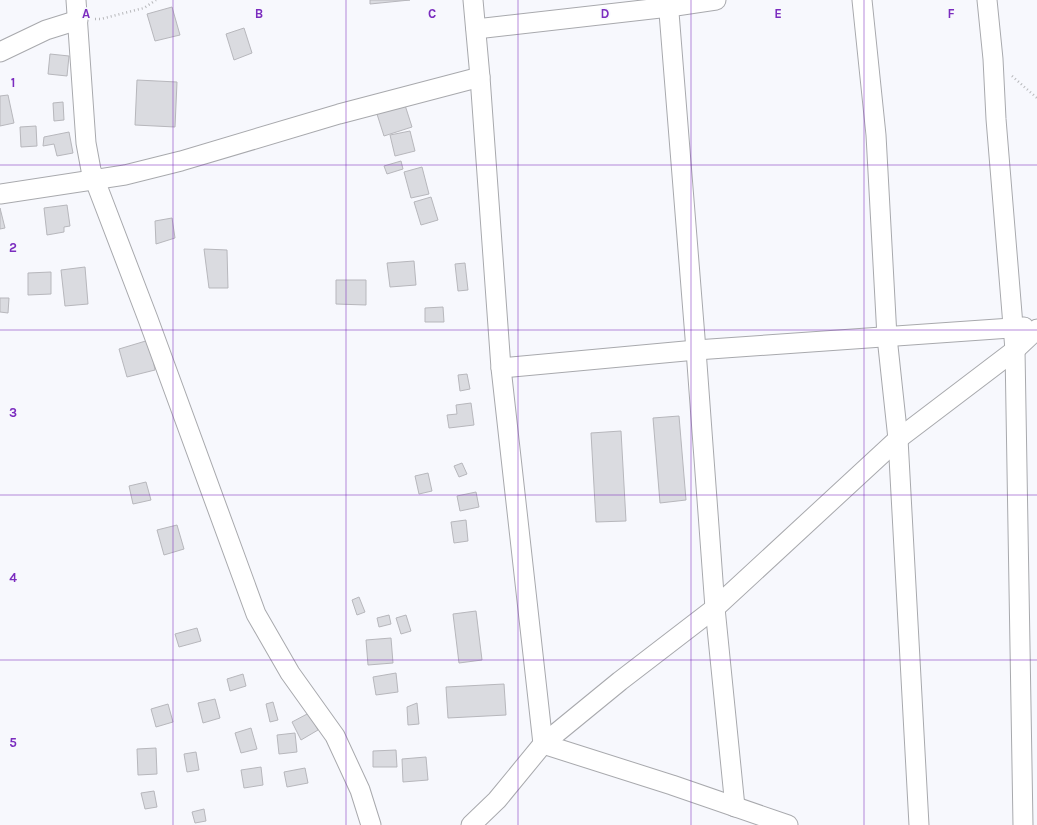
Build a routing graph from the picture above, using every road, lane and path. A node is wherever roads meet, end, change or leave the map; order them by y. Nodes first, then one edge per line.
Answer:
1 (76, 0) edge
2 (156, 0) edge
3 (473, 0) edge
4 (716, 0) edge
5 (862, 0) edge
6 (987, 0) edge
7 (669, 4) edge
8 (78, 20) junction
9 (476, 30) junction
10 (0, 52) edge
11 (993, 59) junction
12 (480, 77) junction
13 (1037, 98) edge
14 (95, 180) junction
15 (0, 194) edge
16 (1037, 326) edge
17 (1012, 328) junction
18 (1037, 329) edge
19 (887, 337) junction
20 (696, 350) junction
21 (1015, 350) junction
22 (502, 368) junction
23 (898, 438) junction
24 (715, 608) junction
25 (543, 744) junction
26 (734, 807) junction
27 (371, 825) edge
28 (471, 825) edge
29 (788, 825) edge
30 (919, 825) edge
31 (1023, 825) edge

1 - 8 street
2 - 8 path
3 - 9 street
4 - 7 street
5 - 19 street
6 - 11 street
7 - 9 street
7 - 20 street
8 - 10 street
8 - 14 street
9 - 12 street
11 - 13 path
11 - 17 street
12 - 14 street
12 - 22 street
14 - 15 street
14 - 27 street
16 - 17 street
17 - 19 street
17 - 21 street
18 - 21 street
19 - 20 street
19 - 23 street
20 - 22 street
20 - 24 street
21 - 23 street
21 - 31 street
22 - 25 street
23 - 24 street
23 - 30 street
24 - 25 street
24 - 26 street
25 - 26 street
25 - 28 street
26 - 29 street

